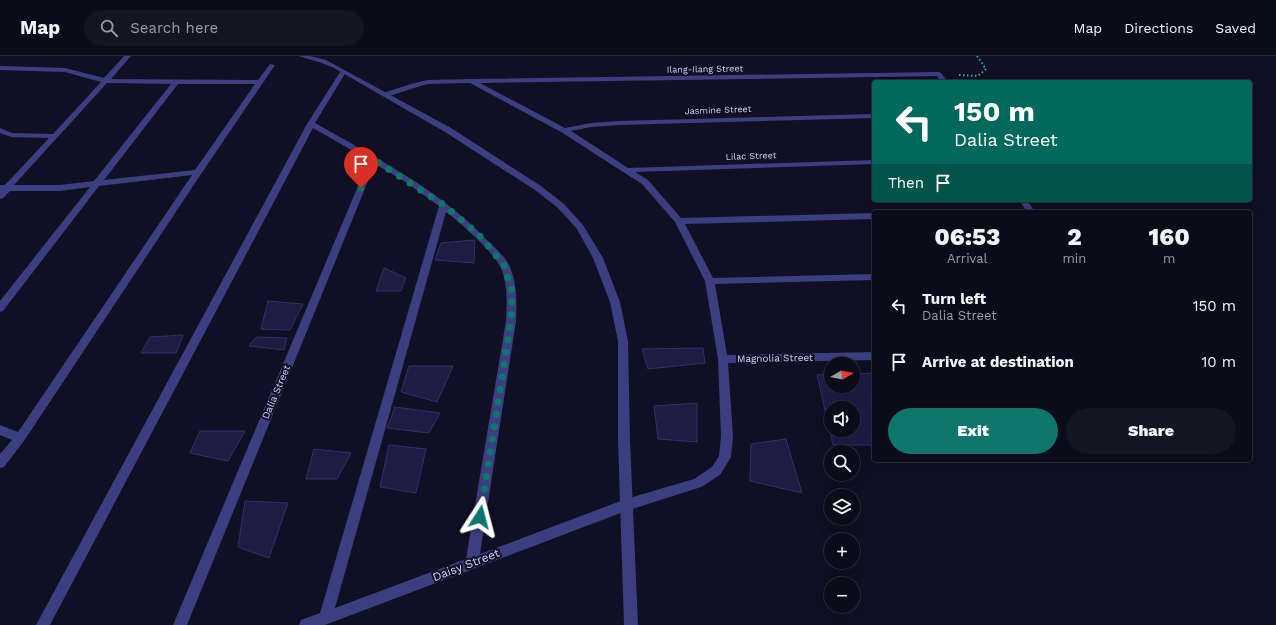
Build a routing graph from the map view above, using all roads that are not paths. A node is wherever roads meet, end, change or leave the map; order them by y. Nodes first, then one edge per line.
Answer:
1 (128, 56) edge
2 (301, 56) edge
3 (272, 65) dead end
4 (1, 69) edge
5 (343, 72) junction
6 (944, 80) edge
7 (106, 81) junction
8 (471, 81) junction
9 (176, 82) junction
10 (261, 82) junction
11 (386, 95) junction
12 (872, 116) edge
13 (311, 124) junction
14 (0, 130) edge
15 (564, 130) junction
16 (54, 136) junction
17 (373, 159) junction
18 (872, 162) edge
19 (628, 170) junction
20 (198, 172) junction
21 (96, 185) junction
22 (4, 188) edge
23 (0, 196) edge
24 (444, 205) junction
25 (872, 216) edge
26 (678, 221) junction
27 (872, 277) edge
28 (710, 281) junction
29 (0, 308) edge
30 (872, 356) edge
31 (723, 358) junction
32 (0, 430) edge
33 (20, 438) junction
34 (0, 463) edge
35 (626, 505) junction
36 (472, 562) junction
37 (325, 618) junction
38 (43, 625) edge
39 (180, 625) edge
40 (306, 625) edge
41 (631, 625) edge

1 - 7 street
2 - 5 street
3 - 10 street
4 - 7 street
5 - 11 street
5 - 13 street
6 - 8 street, Ilang-Ilang Street
7 - 9 street
7 - 16 street
8 - 11 street, Ilang-Ilang Street
8 - 15 street, Daisy Street
9 - 10 street
9 - 21 street
10 - 20 street
11 - 35 street
12 - 15 street, Jasmine Street
13 - 17 street
13 - 38 street
14 - 16 street
15 - 19 street, Daisy Street
16 - 22 street
17 - 24 street
17 - 39 street, Dalia Street
18 - 19 street, Lilac Street
19 - 26 street, Daisy Street
20 - 21 street
20 - 33 street
21 - 22 street
21 - 29 street
22 - 23 street
24 - 36 street
24 - 37 street
25 - 26 street
26 - 28 street, Daisy Street
27 - 28 street
28 - 31 street, Daisy Street
30 - 31 street, Magnolia Street
31 - 35 street, Daisy Street
32 - 33 street
33 - 34 street
35 - 36 street, Daisy Street
35 - 41 street
36 - 37 street, Daisy Street
37 - 40 street, Daisy Street

